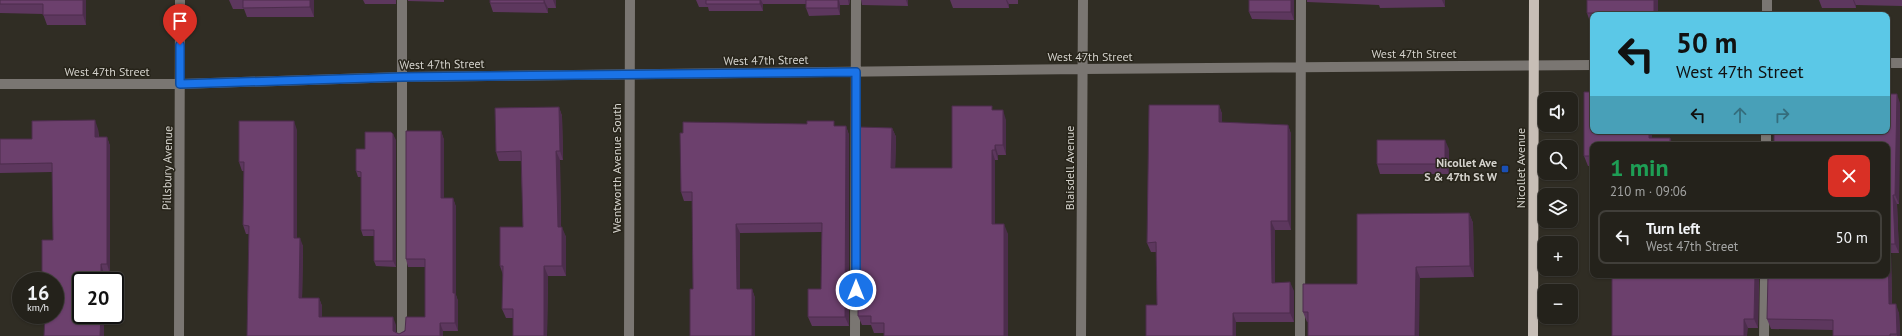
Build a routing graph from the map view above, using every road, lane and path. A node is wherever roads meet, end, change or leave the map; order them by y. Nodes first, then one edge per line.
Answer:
1 (180, 0) edge
2 (402, 0) edge
3 (630, 0) edge
4 (856, 0) edge
5 (1083, 0) edge
6 (1301, 0) edge
7 (1534, 0) edge
8 (1767, 0) edge
9 (1767, 12) edge
10 (1890, 63) edge
11 (1902, 63) edge
12 (1590, 64) edge
13 (1533, 65) junction
14 (1301, 67) junction
15 (1083, 68) junction
16 (856, 72) junction
17 (630, 75) junction
18 (402, 77) junction
19 (0, 84) edge
20 (180, 84) junction
21 (1765, 278) edge
22 (179, 336) edge
23 (402, 336) edge
24 (629, 336) edge
25 (855, 336) edge
26 (1081, 336) edge
27 (1300, 336) edge
28 (1533, 336) edge
29 (1764, 336) edge

1 - 20 street, Pillsbury Avenue
2 - 18 street
3 - 17 street, Wentworth Avenue South
4 - 16 street
5 - 15 street, Blaisdell Avenue
6 - 14 street
7 - 13 main road, Nicollet Avenue
8 - 9 street
10 - 11 street
12 - 13 street, West 47th Street
13 - 14 street, West 47th Street
13 - 28 main road, Nicollet Avenue
14 - 15 street, West 47th Street
14 - 27 street
15 - 16 street, West 47th Street
15 - 26 street, Blaisdell Avenue
16 - 17 street, West 47th Street
16 - 25 street
17 - 18 street, West 47th Street
17 - 24 street, Wentworth Avenue South
18 - 20 street, West 47th Street
18 - 23 street
19 - 20 street, West 47th Street
20 - 22 street, Pillsbury Avenue
21 - 29 street

